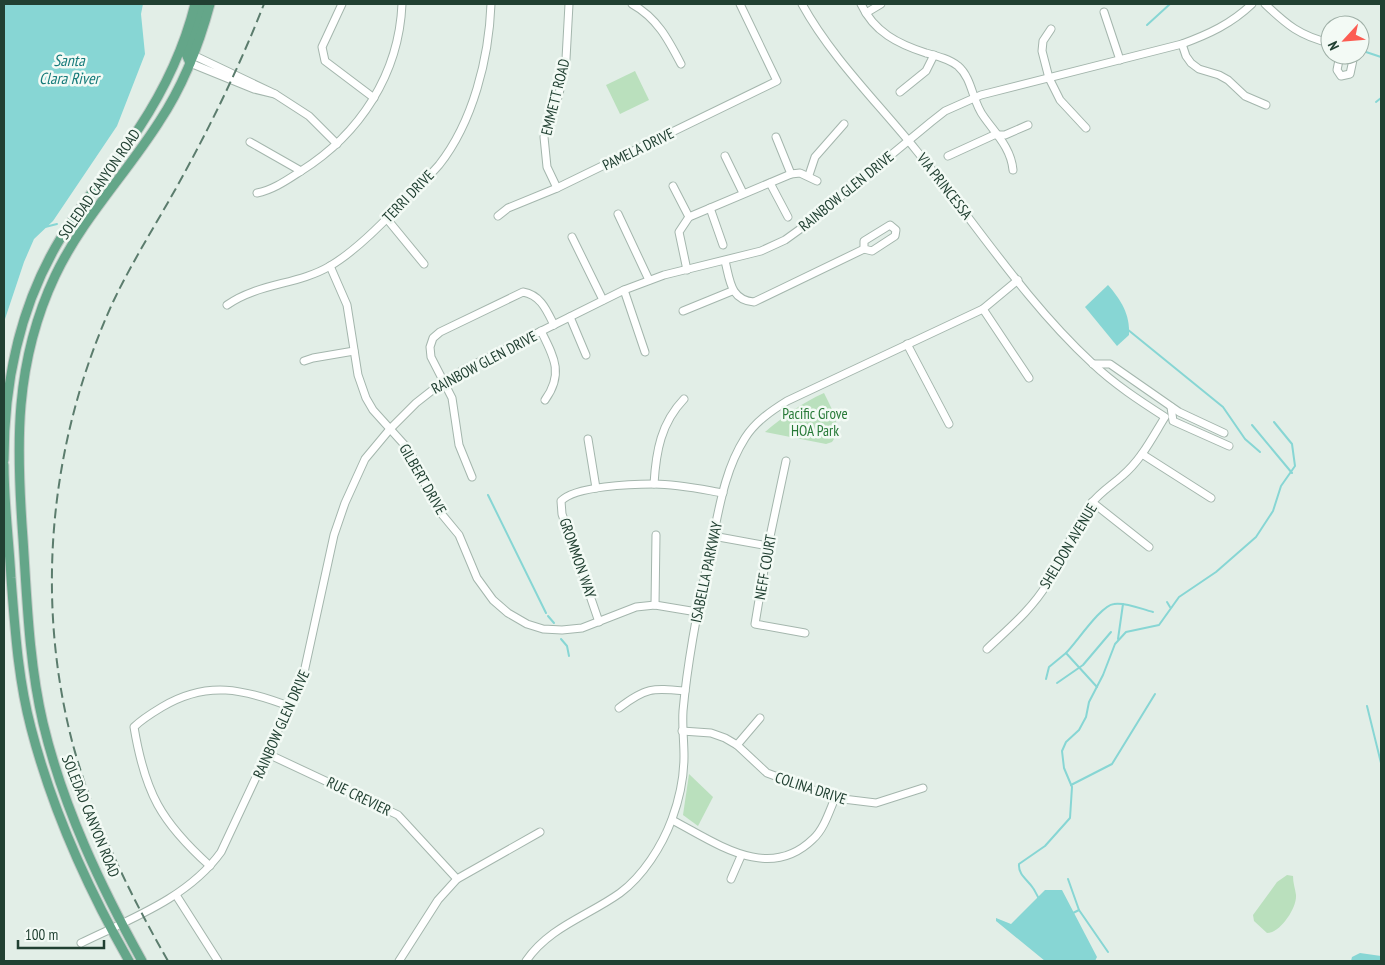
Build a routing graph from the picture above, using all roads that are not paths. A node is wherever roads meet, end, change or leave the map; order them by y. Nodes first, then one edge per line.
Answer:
1 (195, 4) edge
2 (202, 4) edge
3 (210, 4) edge
4 (342, 4) edge
5 (402, 4) edge
6 (491, 4) edge
7 (569, 4) edge
8 (632, 4) edge
9 (740, 4) edge
10 (802, 4) edge
11 (861, 4) edge
12 (881, 4) edge
13 (1252, 4) edge
14 (1265, 4) edge
15 (1104, 12) dead end
16 (866, 13) junction
17 (1051, 30) dead end
18 (1320, 41) edge
19 (1182, 44) junction
20 (934, 55) junction
21 (192, 59) junction
22 (1120, 60) junction
23 (680, 64) dead end
24 (1338, 65) edge
25 (1352, 65) edge
26 (1049, 78) junction
27 (900, 92) dead end
28 (974, 97) junction
29 (374, 98) junction
30 (1266, 105) dead end
31 (844, 124) dead end
32 (1028, 125) dead end
33 (1086, 128) dead end
34 (999, 135) junction
35 (776, 137) dead end
36 (908, 140) junction
37 (250, 142) dead end
38 (337, 144) junction
39 (725, 156) dead end
40 (948, 156) dead end
41 (1013, 170) dead end
42 (302, 171) junction
43 (791, 174) junction
44 (809, 175) junction
45 (817, 181) dead end
46 (770, 183) junction
47 (674, 186) dead end
48 (557, 188) junction
49 (257, 193) dead end
50 (743, 193) junction
51 (710, 208) junction
52 (618, 214) dead end
53 (498, 216) dead end
54 (689, 217) junction
55 (788, 217) dead end
56 (387, 218) junction
57 (572, 237) dead end
58 (723, 245) dead end
59 (864, 249) junction
60 (725, 261) junction
61 (424, 264) dead end
62 (330, 266) junction
63 (687, 270) junction
64 (649, 280) junction
65 (1018, 280) junction
66 (624, 290) junction
67 (732, 291) junction
68 (603, 300) junction
69 (227, 305) dead end
70 (983, 309) junction
71 (683, 311) dead end
72 (570, 317) junction
73 (554, 325) junction
74 (541, 331) junction
75 (907, 344) junction
76 (354, 351) junction
77 (645, 352) dead end
78 (586, 356) dead end
79 (304, 361) dead end
80 (1093, 364) junction
81 (1029, 378) dead end
82 (444, 382) junction
83 (684, 399) dead end
84 (545, 400) dead end
85 (1171, 407) junction
86 (1165, 417) joint
87 (949, 424) dead end
88 (390, 429) junction
89 (1224, 433) dead end
90 (588, 439) dead end
91 (1229, 446) dead end
92 (1142, 454) junction
93 (4, 460) edge
94 (786, 461) dead end
95 (4, 465) edge
96 (472, 477) dead end
97 (4, 483) edge
98 (19, 483) junction
99 (654, 484) junction
100 (596, 488) junction
101 (723, 493) junction
102 (1211, 498) dead end
103 (1092, 502) junction
104 (656, 535) dead end
105 (713, 536) junction
106 (768, 546) junction
107 (1149, 547) dead end
108 (655, 605) junction
109 (697, 612) junction
110 (599, 622) junction
111 (805, 633) dead end
112 (987, 649) dead end
113 (685, 691) junction
114 (291, 707) junction
115 (619, 708) dead end
116 (760, 718) dead end
117 (682, 731) junction
118 (737, 745) junction
119 (268, 754) junction
120 (923, 788) dead end
121 (835, 798) junction
122 (672, 820) junction
123 (540, 832) dead end
124 (741, 856) junction
125 (210, 866) junction
126 (457, 880) junction
127 (731, 880) dead end
128 (176, 895) junction
129 (121, 923) junction
130 (110, 928) junction
131 (81, 942) dead end
132 (129, 961) edge
133 (142, 961) edge
134 (218, 961) edge
135 (399, 961) edge
136 (526, 961) edge

1 - 93 main road, SOLEDAD CANYON ROAD
2 - 21 main road
3 - 21 main road, SOLEDAD CANYON ROAD
4 - 29 street
5 - 29 street
6 - 56 street, TERRI DRIVE
7 - 48 street, EMMETT ROAD
8 - 23 street
9 - 48 street, PAMELA DRIVE
10 - 36 street, VIA PRINCESSA
11 - 16 street
12 - 16 street
13 - 19 street, RAINBOW GLEN DRIVE
14 - 18 street
15 - 22 street
16 - 20 street
17 - 26 street
19 - 22 street, RAINBOW GLEN DRIVE
19 - 30 street
20 - 27 street
20 - 28 street
21 - 38 street
21 - 98 main road, SOLEDAD CANYON ROAD
22 - 26 street, RAINBOW GLEN DRIVE
24 - 25 street
26 - 28 street, RAINBOW GLEN DRIVE
26 - 33 street
28 - 34 street
28 - 36 street, RAINBOW GLEN DRIVE
29 - 38 street
31 - 44 street
32 - 34 street
34 - 40 street
34 - 41 street
35 - 43 street
36 - 60 street, RAINBOW GLEN DRIVE
36 - 65 street, VIA PRINCESSA
37 - 42 street
38 - 42 street
39 - 50 street
42 - 49 street
43 - 44 street
43 - 46 street
44 - 45 street
46 - 50 street
46 - 55 street
47 - 54 street
48 - 53 street, PAMELA DRIVE
50 - 51 street
51 - 54 street
51 - 58 street
52 - 64 street
54 - 63 street
56 - 61 street
56 - 62 street, TERRI DRIVE
57 - 68 street
59 - 59 street
59 - 67 street
60 - 63 street, RAINBOW GLEN DRIVE
60 - 67 street
62 - 69 street, TERRI DRIVE
62 - 76 street, GILBERT DRIVE
63 - 64 street, RAINBOW GLEN DRIVE
64 - 66 street, RAINBOW GLEN DRIVE
65 - 70 street, ISABELLA PARKWAY
65 - 80 street, VIA PRINCESSA
66 - 68 street, RAINBOW GLEN DRIVE
66 - 77 street
67 - 71 street
68 - 72 street, RAINBOW GLEN DRIVE
70 - 75 street, ISABELLA PARKWAY
70 - 81 street
72 - 73 street, RAINBOW GLEN DRIVE
72 - 78 street
73 - 74 street, RAINBOW GLEN DRIVE
73 - 82 street
74 - 82 street, RAINBOW GLEN DRIVE
74 - 84 street
75 - 87 street
75 - 101 street, ISABELLA PARKWAY
76 - 79 street
76 - 88 street, GILBERT DRIVE
80 - 85 street
80 - 86 street, VIA PRINCESSA
82 - 88 street, RAINBOW GLEN DRIVE
82 - 96 street
83 - 99 street
85 - 89 street
85 - 91 street
86 - 92 street, SHELDON AVENUE
88 - 110 street, GILBERT DRIVE
88 - 114 street, RAINBOW GLEN DRIVE
90 - 100 street
92 - 102 street
92 - 103 street, SHELDON AVENUE
94 - 106 street, NEFF COURT
95 - 97 main road, SOLEDAD CANYON ROAD
97 - 98 street
97 - 130 main road, SOLEDAD CANYON ROAD
98 - 129 main road, SOLEDAD CANYON ROAD
99 - 100 street, GROMMON WAY
99 - 101 street, GROMMON WAY
100 - 110 street, GROMMON WAY
101 - 105 street, ISABELLA PARKWAY
103 - 107 street
103 - 112 street, SHELDON AVENUE
104 - 108 street
105 - 106 street
105 - 109 street, ISABELLA PARKWAY
106 - 111 street, NEFF COURT
108 - 109 street, GILBERT DRIVE
108 - 110 street, GILBERT DRIVE
109 - 113 street, ISABELLA PARKWAY
113 - 115 street
113 - 117 street, ISABELLA PARKWAY
114 - 119 street, RAINBOW GLEN DRIVE
114 - 125 street
116 - 118 street
117 - 118 street, COLINA DRIVE
117 - 122 street, ISABELLA PARKWAY
118 - 121 street, COLINA DRIVE
119 - 125 street, RAINBOW GLEN DRIVE
119 - 126 street, RUE CREVIER
120 - 121 street, COLINA DRIVE
121 - 124 street
122 - 124 street
122 - 136 street, ISABELLA PARKWAY
123 - 126 street
124 - 127 street
125 - 128 street, RAINBOW GLEN DRIVE
126 - 135 street
128 - 129 street, RAINBOW GLEN DRIVE
128 - 134 street
129 - 130 street, RAINBOW GLEN DRIVE
129 - 133 main road, SOLEDAD CANYON ROAD
130 - 131 street, RAINBOW GLEN DRIVE
130 - 132 main road, SOLEDAD CANYON ROAD

